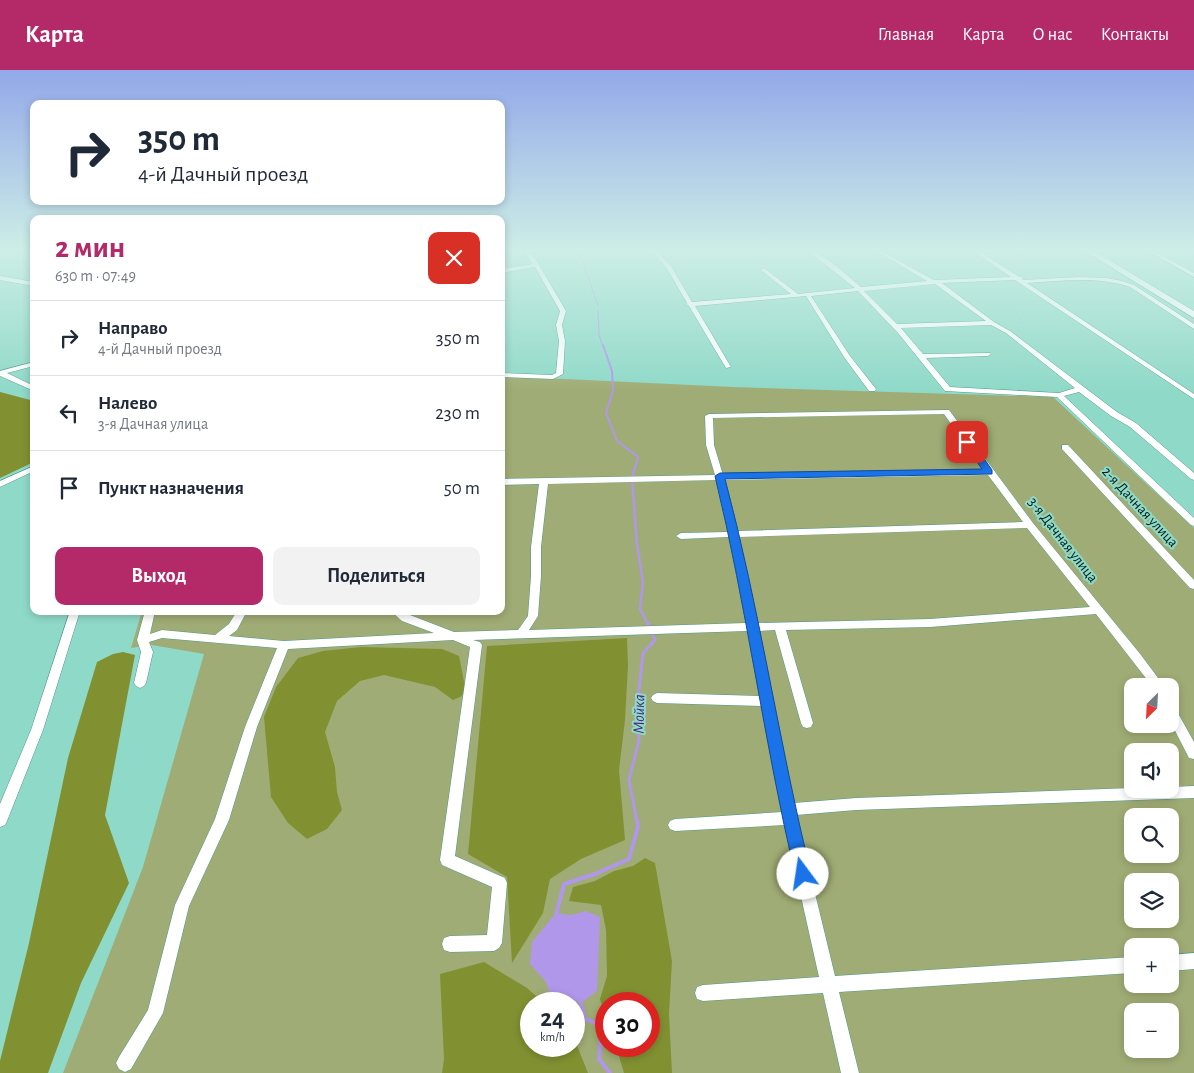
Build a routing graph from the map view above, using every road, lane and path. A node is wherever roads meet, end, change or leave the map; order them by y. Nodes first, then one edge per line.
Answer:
1 (555, 298) edge
2 (686, 298) edge
3 (768, 298) edge
4 (810, 298) edge
5 (870, 298) edge
6 (956, 298) edge
7 (1048, 298) edge
8 (1150, 298) edge
9 (1166, 298) edge
10 (689, 304) junction
11 (1194, 315) edge
12 (992, 323) junction
13 (895, 326) junction
14 (1194, 327) edge
15 (988, 354) dead end
16 (921, 356) junction
17 (30, 365) edge
18 (728, 367) dead end
19 (0, 373) edge
20 (505, 375) edge
21 (30, 387) edge
22 (872, 389) dead end
23 (1081, 390) junction
24 (1059, 395) junction
25 (1194, 397) edge
26 (1065, 447) dead end
27 (30, 470) edge
28 (989, 472) junction
29 (720, 476) junction
30 (1194, 477) edge
31 (544, 481) junction
32 (505, 482) edge
33 (0, 484) edge
34 (1194, 522) edge
35 (1030, 525) junction
36 (734, 534) junction
37 (682, 536) dead end
38 (1194, 586) edge
39 (1099, 610) junction
40 (74, 615) edge
41 (149, 615) edge
42 (240, 615) edge
43 (402, 615) edge
44 (779, 626) junction
45 (752, 628) junction
46 (521, 634) junction
47 (458, 636) junction
48 (143, 640) junction
49 (216, 640) junction
50 (284, 645) junction
51 (1152, 678) edge
52 (140, 683) dead end
53 (657, 698) dead end
54 (767, 701) junction
55 (807, 723) dead end
56 (1179, 726) edge
57 (1194, 754) edge
58 (1194, 792) edge
59 (789, 814) junction
60 (0, 821) edge
61 (675, 825) dead end
62 (450, 944) dead end
63 (1194, 961) edge
64 (1179, 962) edge
65 (1124, 966) edge
66 (830, 986) junction
67 (703, 993) dead end
68 (125, 1063) dead end
69 (850, 1073) edge

1 - 20 street
2 - 10 street
3 - 10 street
4 - 22 street
5 - 13 street
6 - 12 street
7 - 25 street
8 - 14 street
9 - 11 street
10 - 18 street
12 - 13 street
12 - 23 street
13 - 16 street
15 - 16 street
16 - 24 street
17 - 19 street
19 - 21 street
23 - 24 street
23 - 30 street
24 - 34 street
26 - 38 street, 2-я Дачная улица
27 - 33 street
28 - 29 street
28 - 29 street, 3-я Дачная улица
28 - 35 street, 3-я Дачная улица
29 - 31 street
29 - 36 street
31 - 32 street
31 - 46 street
35 - 36 street
35 - 39 street, 3-я Дачная улица
36 - 37 street
36 - 45 street
39 - 44 street
39 - 51 street, 3-я Дачная улица
40 - 60 street
41 - 48 street
42 - 49 street
43 - 47 street
44 - 45 street
44 - 55 street
45 - 46 street
45 - 54 street
46 - 47 street
47 - 50 street
47 - 62 street
48 - 49 street
48 - 52 street
49 - 50 street
50 - 68 street
53 - 54 street
54 - 59 street
56 - 57 street
58 - 59 street
59 - 61 street
59 - 66 street
63 - 64 street
65 - 66 street
66 - 67 street
66 - 69 street

